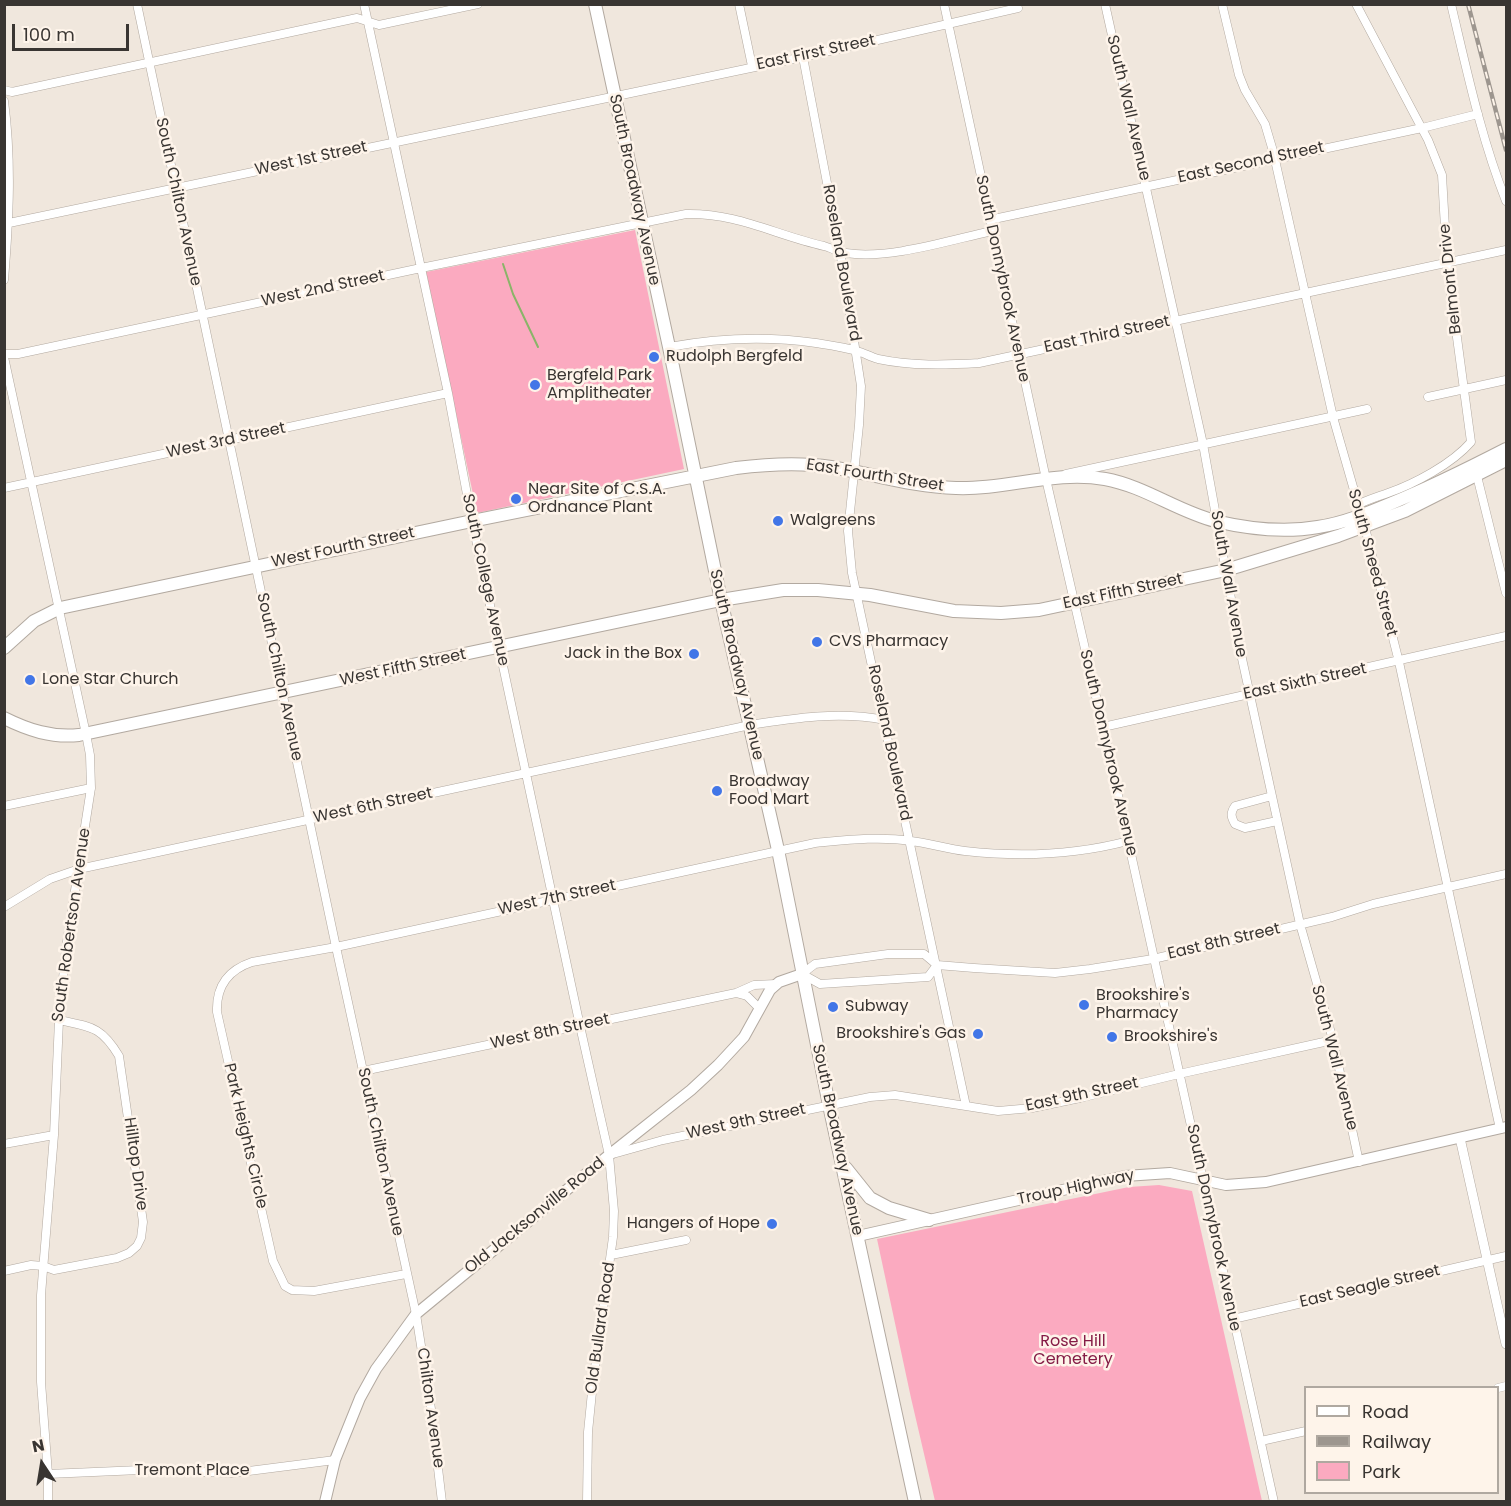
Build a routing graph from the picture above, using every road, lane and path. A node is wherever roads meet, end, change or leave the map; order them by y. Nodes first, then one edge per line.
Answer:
1 (137, 4) edge
2 (363, 4) edge
3 (478, 4) edge
4 (595, 4) edge
5 (739, 4) edge
6 (944, 4) edge
7 (1105, 4) edge
8 (1222, 4) edge
9 (1356, 4) edge
10 (1450, 4) edge
11 (1018, 8) dead end
12 (368, 22) junction
13 (948, 24) junction
14 (803, 57) junction
15 (149, 62) junction
16 (752, 66) junction
17 (4, 90) edge
18 (614, 96) junction
19 (4, 101) edge
20 (1478, 114) junction
21 (1422, 128) junction
22 (394, 142) junction
23 (1274, 158) junction
24 (1145, 185) junction
25 (175, 187) junction
26 (1506, 201) edge
27 (989, 219) junction
28 (641, 222) junction
29 (9, 223) junction
30 (992, 231) junction
31 (1506, 250) edge
32 (840, 251) junction
33 (1446, 263) junction
34 (421, 268) junction
35 (4, 280) edge
36 (1304, 293) junction
37 (202, 316) junction
38 (1175, 321) junction
39 (669, 347) junction
40 (855, 350) junction
41 (1019, 354) junction
42 (4, 355) edge
43 (1506, 380) edge
44 (1464, 390) junction
45 (448, 393) junction
46 (1428, 397) dead end
47 (1367, 409) dead end
48 (1334, 417) junction
49 (228, 441) junction
50 (1203, 444) junction
51 (1506, 449) edge
52 (1506, 460) edge
53 (854, 471) junction
54 (694, 475) junction
55 (1477, 476) junction
56 (1050, 478) junction
57 (31, 483) junction
58 (4, 488) edge
59 (1361, 516) junction
60 (472, 521) junction
61 (1217, 521) junction
62 (255, 567) junction
63 (1226, 570) junction
64 (856, 593) junction
65 (1506, 593) edge
66 (720, 600) junction
67 (1074, 603) junction
68 (60, 608) junction
69 (1506, 636) edge
70 (499, 647) junction
71 (4, 648) edge
72 (1399, 662) junction
73 (282, 693) junction
74 (1249, 693) junction
75 (4, 718) edge
76 (885, 720) junction
77 (750, 725) junction
78 (1103, 727) junction
79 (86, 734) junction
80 (527, 773) junction
81 (91, 788) junction
82 (1272, 796) junction
83 (4, 806) edge
84 (310, 819) junction
85 (1277, 821) junction
86 (909, 840) junction
87 (1128, 841) junction
88 (778, 850) junction
89 (79, 869) junction
90 (1506, 874) edge
91 (1446, 887) junction
92 (553, 899) junction
93 (4, 907) edge
94 (1300, 924) junction
95 (336, 947) junction
96 (1153, 959) junction
97 (937, 965) junction
98 (802, 974) junction
99 (776, 984) junction
100 (736, 993) junction
101 (760, 1009) junction
102 (59, 1020) junction
103 (580, 1026) junction
104 (1333, 1040) junction
105 (363, 1071) junction
106 (1179, 1074) junction
107 (829, 1105) junction
108 (966, 1106) junction
109 (1503, 1128) edge
110 (642, 1129) junction
111 (54, 1135) junction
112 (1460, 1138) junction
113 (663, 1140) junction
114 (4, 1144) edge
115 (609, 1155) junction
116 (842, 1162) junction
117 (1359, 1162) junction
118 (1203, 1180) junction
119 (928, 1220) junction
120 (858, 1236) junction
121 (686, 1240) dead end
122 (611, 1256) junction
123 (1506, 1256) edge
124 (1488, 1260) junction
125 (43, 1266) junction
126 (4, 1271) edge
127 (405, 1274) junction
128 (416, 1314) junction
129 (1233, 1319) junction
130 (1506, 1344) edge
131 (1304, 1431) edge
132 (1261, 1441) junction
133 (335, 1460) junction
134 (48, 1474) junction
135 (48, 1502) edge
136 (325, 1502) edge
137 (442, 1502) edge
138 (587, 1502) edge
139 (915, 1502) edge
140 (1274, 1502) edge

1 - 15 street, South Chilton Avenue
2 - 12 street, South College Avenue
3 - 12 street
4 - 18 main road, South Broadway Avenue
5 - 16 street
6 - 13 street, South Donnybrook Avenue
7 - 24 street, South Wall Avenue
8 - 23 street, South Sneed Street
9 - 21 street, Belmont Drive
10 - 20 street
11 - 13 street, East First Street
12 - 15 street
12 - 22 street, South College Avenue
13 - 14 street, East First Street
13 - 27 street, South Donnybrook Avenue
14 - 16 street, East First Street
14 - 32 street, Roseland Boulevard
15 - 17 street
15 - 25 street, South Chilton Avenue
16 - 18 street, East First Street
18 - 22 street, West 1st Street
18 - 28 main road, South Broadway Avenue
19 - 29 street
20 - 21 street, East Second Street
20 - 26 street
21 - 23 street, East Second Street
21 - 33 street, Belmont Drive
22 - 25 street, West 1st Street
22 - 34 street, South College Avenue
23 - 24 street, East Second Street
23 - 36 street, South Sneed Street
24 - 27 street, East Second Street
24 - 38 street, South Wall Avenue
25 - 29 street, West 1st Street
25 - 37 street, South Chilton Avenue
27 - 30 street, South Donnybrook Avenue
28 - 32 street
28 - 34 street, West 2nd Street
28 - 39 main road, South Broadway Avenue
29 - 35 street
30 - 32 street
30 - 41 street, South Donnybrook Avenue
31 - 33 street, East Third Street
32 - 40 street, Roseland Boulevard
33 - 36 street, East Third Street
33 - 44 street, Belmont Drive
34 - 37 street, West 2nd Street
34 - 45 street, South College Avenue
36 - 38 street, East Third Street
36 - 48 street, South Sneed Street
37 - 42 street, West 2nd Street
37 - 49 street, South Chilton Avenue
38 - 41 street, East Third Street
38 - 50 street, South Wall Avenue
39 - 40 street, East Third Street
39 - 54 main road, South Broadway Avenue
40 - 41 street, East Third Street
40 - 53 street, Roseland Boulevard
41 - 56 street, South Donnybrook Avenue
42 - 57 street, South Robertson Avenue
43 - 44 street
44 - 46 street
44 - 59 street, Belmont Drive
45 - 49 street, West 3rd Street
45 - 60 street, South College Avenue
47 - 48 street, East Fourth Street
48 - 50 street, East Fourth Street
48 - 59 street, South Sneed Street
49 - 57 street, West 3rd Street
49 - 62 street, South Chilton Avenue
50 - 56 street, East Fourth Street
50 - 61 street, South Wall Avenue
51 - 59 main road, East Fifth Street
52 - 55 main road, East Fifth Street
53 - 54 main road, East Fourth Street
53 - 56 main road, East Fourth Street
53 - 64 street, Roseland Boulevard
54 - 60 main road, West Fourth Street
54 - 66 main road, South Broadway Avenue
55 - 59 main road, East Fifth Street
55 - 65 street
56 - 61 main road, East Fourth Street
56 - 67 street, South Donnybrook Avenue
57 - 58 street, West 3rd Street
57 - 68 street, South Robertson Avenue
59 - 61 main road, East Fifth Street
59 - 63 main road, East Fifth Street
59 - 72 street, South Sneed Street
60 - 62 main road, West Fourth Street
60 - 70 street, South College Avenue
61 - 63 street, South Wall Avenue
62 - 68 main road, West Fourth Street
62 - 73 street, South Chilton Avenue
63 - 67 main road, East Fifth Street
63 - 74 street, South Wall Avenue
64 - 66 main road, East Fifth Street
64 - 67 main road, East Fifth Street
64 - 76 street, Roseland Boulevard
66 - 70 main road, West Fifth Street
66 - 77 main road, South Broadway Avenue
67 - 78 street, South Donnybrook Avenue
68 - 71 main road, West Fourth Street
68 - 79 street, South Robertson Avenue
69 - 72 street, East Sixth Street
70 - 73 main road, West Fifth Street
70 - 80 street, South College Avenue
72 - 74 street, East Sixth Street
72 - 91 street, South Sneed Street
73 - 79 main road, West Fifth Street
73 - 84 street, South Chilton Avenue
74 - 78 street, East Sixth Street
74 - 82 street, South Wall Avenue
75 - 79 main road, West Fifth Street
76 - 77 street, West 6th Street
76 - 86 street, Roseland Boulevard
77 - 80 street, West 6th Street
77 - 88 main road, South Broadway Avenue
78 - 87 street, South Donnybrook Avenue
79 - 81 street, South Robertson Avenue
80 - 84 street, West 6th Street
80 - 92 street, South College Avenue
81 - 83 street
81 - 89 street, South Robertson Avenue
82 - 85 street, South Wall Avenue
82 - 85 street
84 - 89 street, West 6th Street
84 - 95 street, South Chilton Avenue
85 - 94 street, South Wall Avenue
86 - 87 street, West 7th Street
86 - 88 street, West 7th Street
86 - 97 street, Roseland Boulevard
87 - 96 street, South Donnybrook Avenue
88 - 92 street, West 7th Street
88 - 98 main road, South Broadway Avenue
89 - 93 street, West 6th Street
89 - 102 street, South Robertson Avenue
90 - 91 street, East 8th Street
91 - 94 street, East 8th Street
91 - 109 street, South Sneed Street
92 - 95 street, West 7th Street
92 - 103 street, South College Avenue
94 - 96 street, East 8th Street
94 - 104 street, South Wall Avenue
95 - 105 street, South Chilton Avenue
95 - 127 street, Park Heights Circle
96 - 97 street, East 8th Street
96 - 106 street, South Donnybrook Avenue
97 - 98 street, East 8th Street
97 - 98 street
97 - 108 street, Roseland Boulevard
98 - 99 main road
98 - 107 main road, South Broadway Avenue
99 - 100 street, West 8th Street
99 - 101 main road, Old Jacksonville Road
100 - 101 street
100 - 103 street, West 8th Street
101 - 110 main road, Old Jacksonville Road
102 - 111 street, South Robertson Avenue
102 - 125 street, Hilltop Drive
103 - 105 street, West 8th Street
103 - 115 street, South College Avenue
104 - 106 street, East 9th Street
104 - 117 street, South Wall Avenue
105 - 127 street, South Chilton Avenue
106 - 108 street, East 9th Street
106 - 118 street, South Donnybrook Avenue
107 - 108 street, East 9th Street
107 - 113 street, West 9th Street
107 - 116 main road, South Broadway Avenue
109 - 112 main road, Troup Highway
110 - 113 street, West 9th Street
110 - 115 main road, Old Jacksonville Road
111 - 114 street
111 - 125 street, South Robertson Avenue
112 - 117 main road, Troup Highway
112 - 124 street
113 - 115 street, West 9th Street
115 - 122 street, Old Bullard Road
115 - 128 main road, Old Jacksonville Road
116 - 119 main road
116 - 120 main road, South Broadway Avenue
117 - 118 main road, Troup Highway
118 - 119 main road, Troup Highway
118 - 129 street, South Donnybrook Avenue
119 - 120 main road, Troup Highway
120 - 139 main road, South Broadway Avenue
121 - 122 street
122 - 138 street, Old Bullard Road
123 - 124 street, East Seagle Street
124 - 129 street, East Seagle Street
124 - 130 street
125 - 126 street
125 - 134 street, South Robertson Avenue
127 - 128 street, South Chilton Avenue
128 - 133 main road, Old Jacksonville Road
128 - 137 street, Chilton Avenue
129 - 132 street, South Donnybrook Avenue
131 - 132 street
132 - 140 street, South Donnybrook Avenue
133 - 134 street, Tremont Place
133 - 136 main road, Old Jacksonville Road
134 - 135 street, South Robertson Avenue

